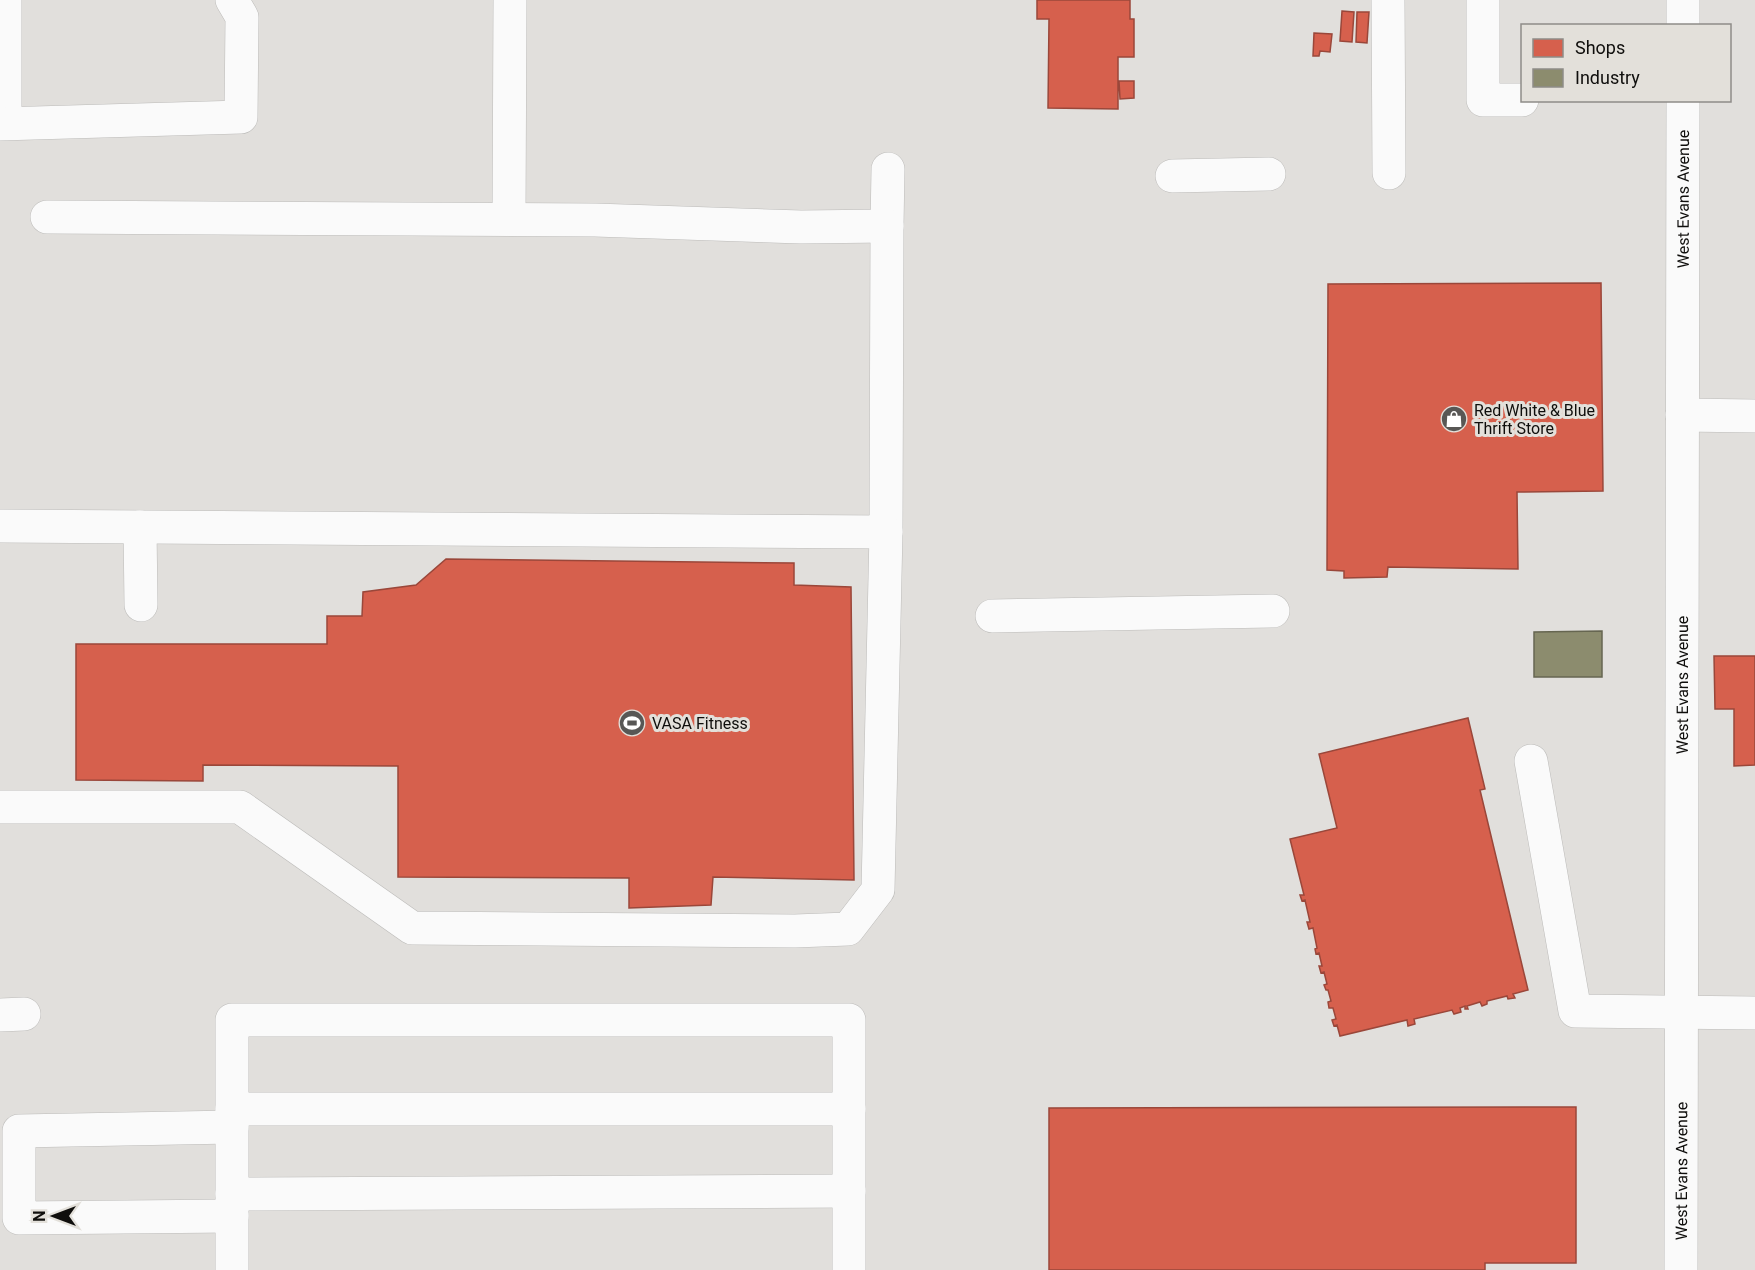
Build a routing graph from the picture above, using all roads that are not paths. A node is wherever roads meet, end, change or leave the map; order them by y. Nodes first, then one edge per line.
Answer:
1 (5, 0) edge
2 (232, 0) edge
3 (510, 0) edge
4 (1388, 0) edge
5 (1482, 0) edge
6 (1683, 0) edge
7 (1683, 24) edge
8 (1521, 100) edge
9 (1683, 102) edge
10 (2, 124) edge
11 (888, 169) dead end
12 (1389, 173) dead end
13 (1269, 174) dead end
14 (1172, 176) dead end
15 (47, 217) dead end
16 (509, 219) junction
17 (887, 226) junction
18 (1682, 415) junction
19 (1755, 416) edge
20 (0, 526) edge
21 (140, 527) junction
22 (886, 532) junction
23 (141, 605) dead end
24 (1273, 611) dead end
25 (992, 616) dead end
26 (1531, 761) dead end
27 (0, 807) edge
28 (1755, 1012) edge
29 (1682, 1013) junction
30 (849, 1109) junction
31 (232, 1118) junction
32 (849, 1191) junction
33 (232, 1205) junction
34 (232, 1270) edge
35 (849, 1270) edge
36 (1681, 1270) edge

1 - 10 street
2 - 10 street
3 - 16 street
4 - 12 street
5 - 8 street
6 - 7 street
9 - 18 street, West Evans Avenue
11 - 17 street
13 - 14 street
15 - 16 street
16 - 17 street
17 - 22 street
18 - 19 street
18 - 29 street, West Evans Avenue
20 - 21 street
21 - 22 street
21 - 23 street
22 - 27 street
24 - 25 street
26 - 29 street
28 - 29 street
29 - 36 street, West Evans Avenue
30 - 31 street
30 - 31 street
30 - 32 street
31 - 33 street
31 - 33 street
32 - 33 street
32 - 35 street
33 - 34 street

